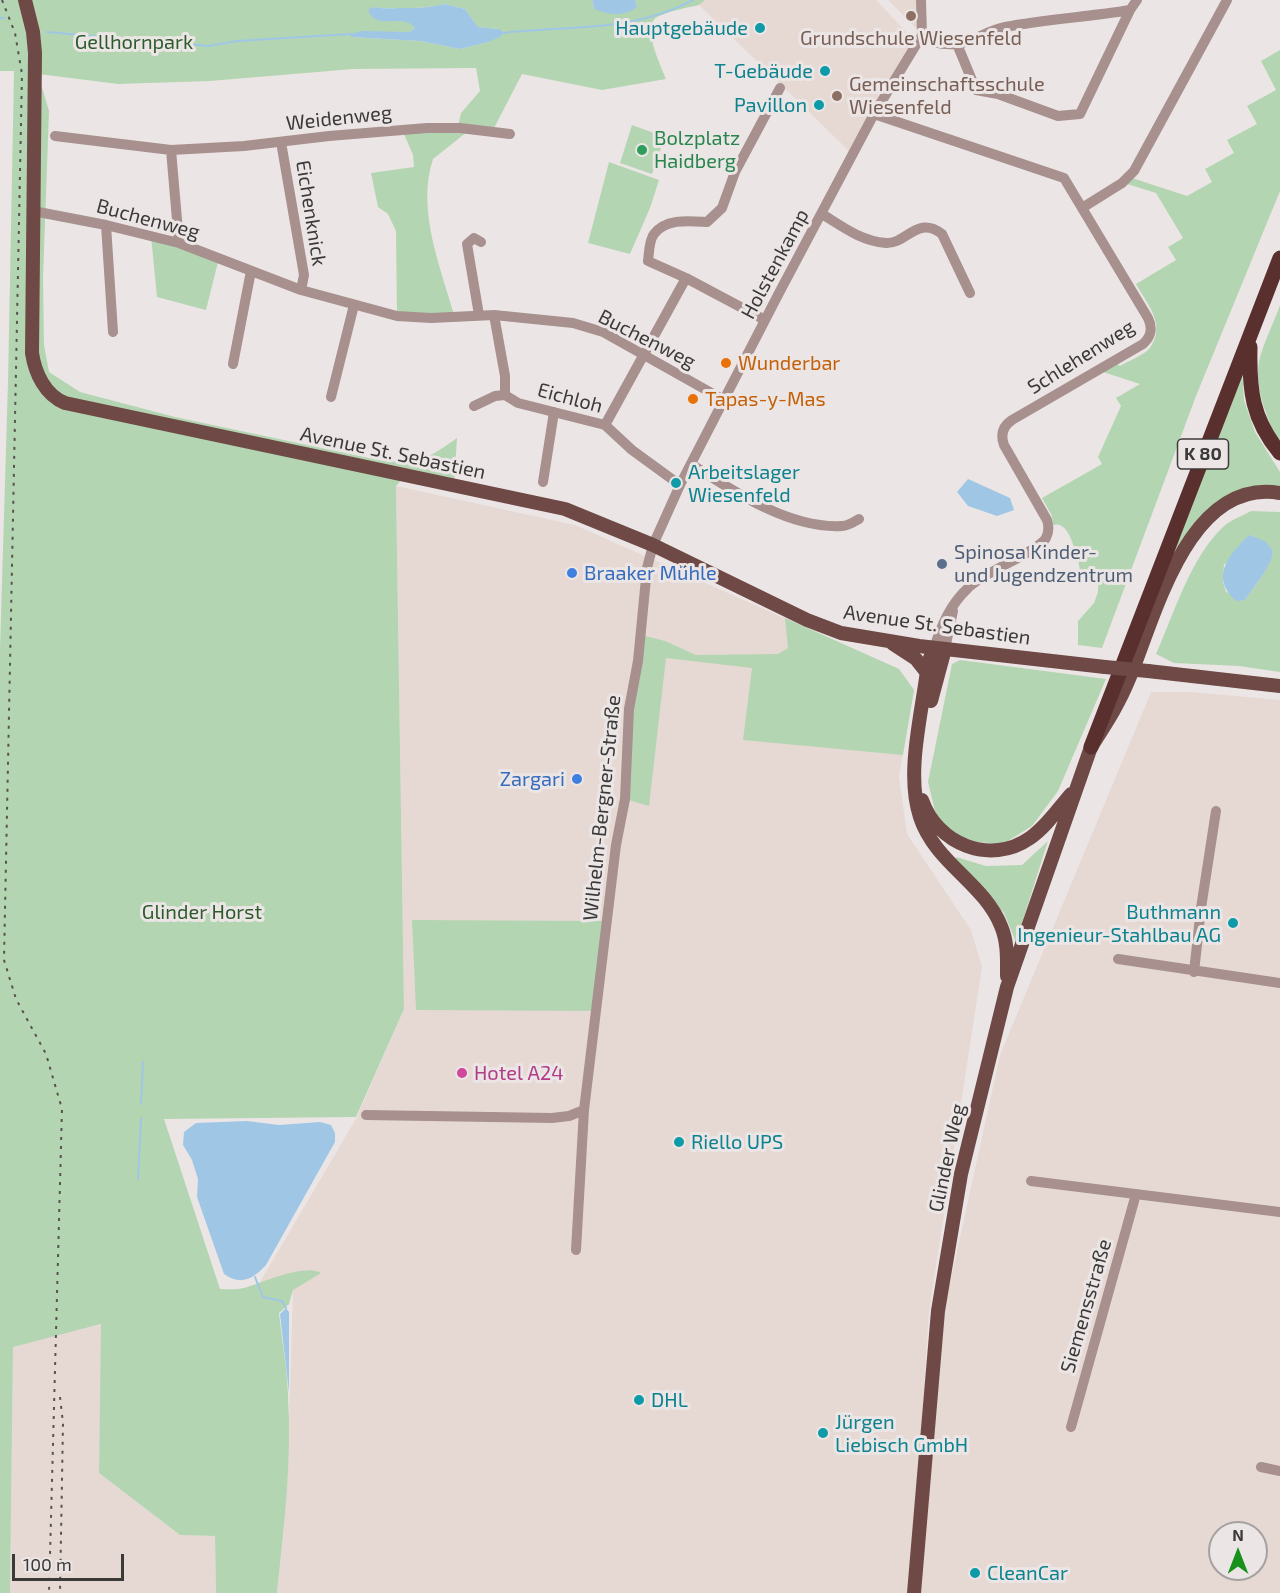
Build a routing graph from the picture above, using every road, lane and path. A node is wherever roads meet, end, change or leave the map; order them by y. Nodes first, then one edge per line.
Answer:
1 (25, 0) edge
2 (921, 0) edge
3 (1137, 0) edge
4 (1228, 1) edge
5 (1130, 10) junction
6 (922, 35) junction
7 (957, 44) junction
8 (780, 88) dead end
9 (874, 114) junction
10 (510, 134) dead end
11 (55, 136) dead end
12 (281, 142) junction
13 (171, 150) junction
14 (1082, 208) junction
15 (33, 211) junction
16 (822, 214) junction
17 (106, 225) junction
18 (481, 242) dead end
19 (179, 243) junction
20 (1280, 258) edge
21 (251, 271) junction
22 (686, 278) junction
23 (301, 290) junction
24 (970, 292) dead end
25 (354, 305) junction
26 (479, 315) junction
27 (494, 315) junction
28 (765, 320) junction
29 (113, 332) dead end
30 (1250, 335) junction
31 (646, 355) junction
32 (233, 364) dead end
33 (505, 395) junction
34 (331, 397) dead end
35 (724, 400) junction
36 (474, 406) dead end
37 (554, 412) junction
38 (605, 425) junction
39 (1280, 453) edge
40 (691, 464) junction
41 (543, 482) dead end
42 (680, 485) junction
43 (1280, 493) edge
44 (859, 519) dead end
45 (653, 545) junction
46 (887, 641) junction
47 (939, 648) junction
48 (927, 673) junction
49 (1280, 686) edge
50 (1091, 747) junction
51 (1076, 788) junction
52 (1216, 811) dead end
53 (1118, 959) dead end
54 (1194, 972) junction
55 (1280, 983) edge
56 (1007, 987) junction
57 (584, 1110) junction
58 (366, 1115) dead end
59 (1031, 1181) dead end
60 (1136, 1194) junction
61 (1280, 1212) edge
62 (576, 1250) dead end
63 (1071, 1427) dead end
64 (1261, 1467) dead end
65 (1280, 1471) edge
66 (914, 1593) edge

1 - 15 main road, Avenue St. Sebastien
2 - 6 street
3 - 5 street
4 - 14 street
5 - 7 street
5 - 7 street
6 - 7 street
6 - 9 street, Holstenkamp
8 - 22 street
9 - 14 street
9 - 16 street, Holstenkamp
10 - 12 street, Weidenweg
11 - 13 street, Weidenweg
12 - 13 street, Weidenweg
12 - 23 street, Eichenknick
13 - 19 street
14 - 47 street, Schlehenweg
15 - 17 street, Buchenweg
15 - 45 main road, Avenue St. Sebastien
16 - 24 street
16 - 28 street, Holstenkamp
17 - 19 street, Buchenweg
17 - 29 street
18 - 26 street
19 - 21 street, Buchenweg
20 - 30 highway, K 80
21 - 23 street, Buchenweg
21 - 32 street
22 - 28 street
22 - 31 street
23 - 25 street, Buchenweg
25 - 26 street, Buchenweg
25 - 34 street
26 - 27 street, Buchenweg
27 - 31 street, Buchenweg
27 - 33 street
28 - 35 street, Holstenkamp
30 - 39 highway
30 - 50 highway, K 80
31 - 35 street, Buchenweg
31 - 38 street
33 - 36 street
33 - 37 street, Eichloh
35 - 40 street, Holstenkamp
37 - 38 street, Eichloh
37 - 41 street
38 - 42 street, Eichloh
40 - 42 street, Holstenkamp
40 - 44 street
42 - 45 street, Holstenkamp
43 - 50 main road, Glinder Weg
45 - 46 main road, Avenue St. Sebastien
45 - 57 street, Wilhelm-Bergner-Straße
46 - 47 main road, Avenue St. Sebastien
46 - 48 main road
47 - 48 main road
47 - 49 main road, Avenue St. Sebastien, bridge
47 - 51 main road
48 - 56 main road
50 - 51 main road, Glinder Weg / K 80
51 - 56 main road, Glinder Weg / K 80
52 - 54 street
53 - 54 street
54 - 55 street
56 - 66 main road, Glinder Weg / K 80
57 - 58 street
57 - 62 street, Wilhelm-Bergner-Straße
59 - 60 street
60 - 61 street
60 - 63 street, Siemensstraße
64 - 65 street

